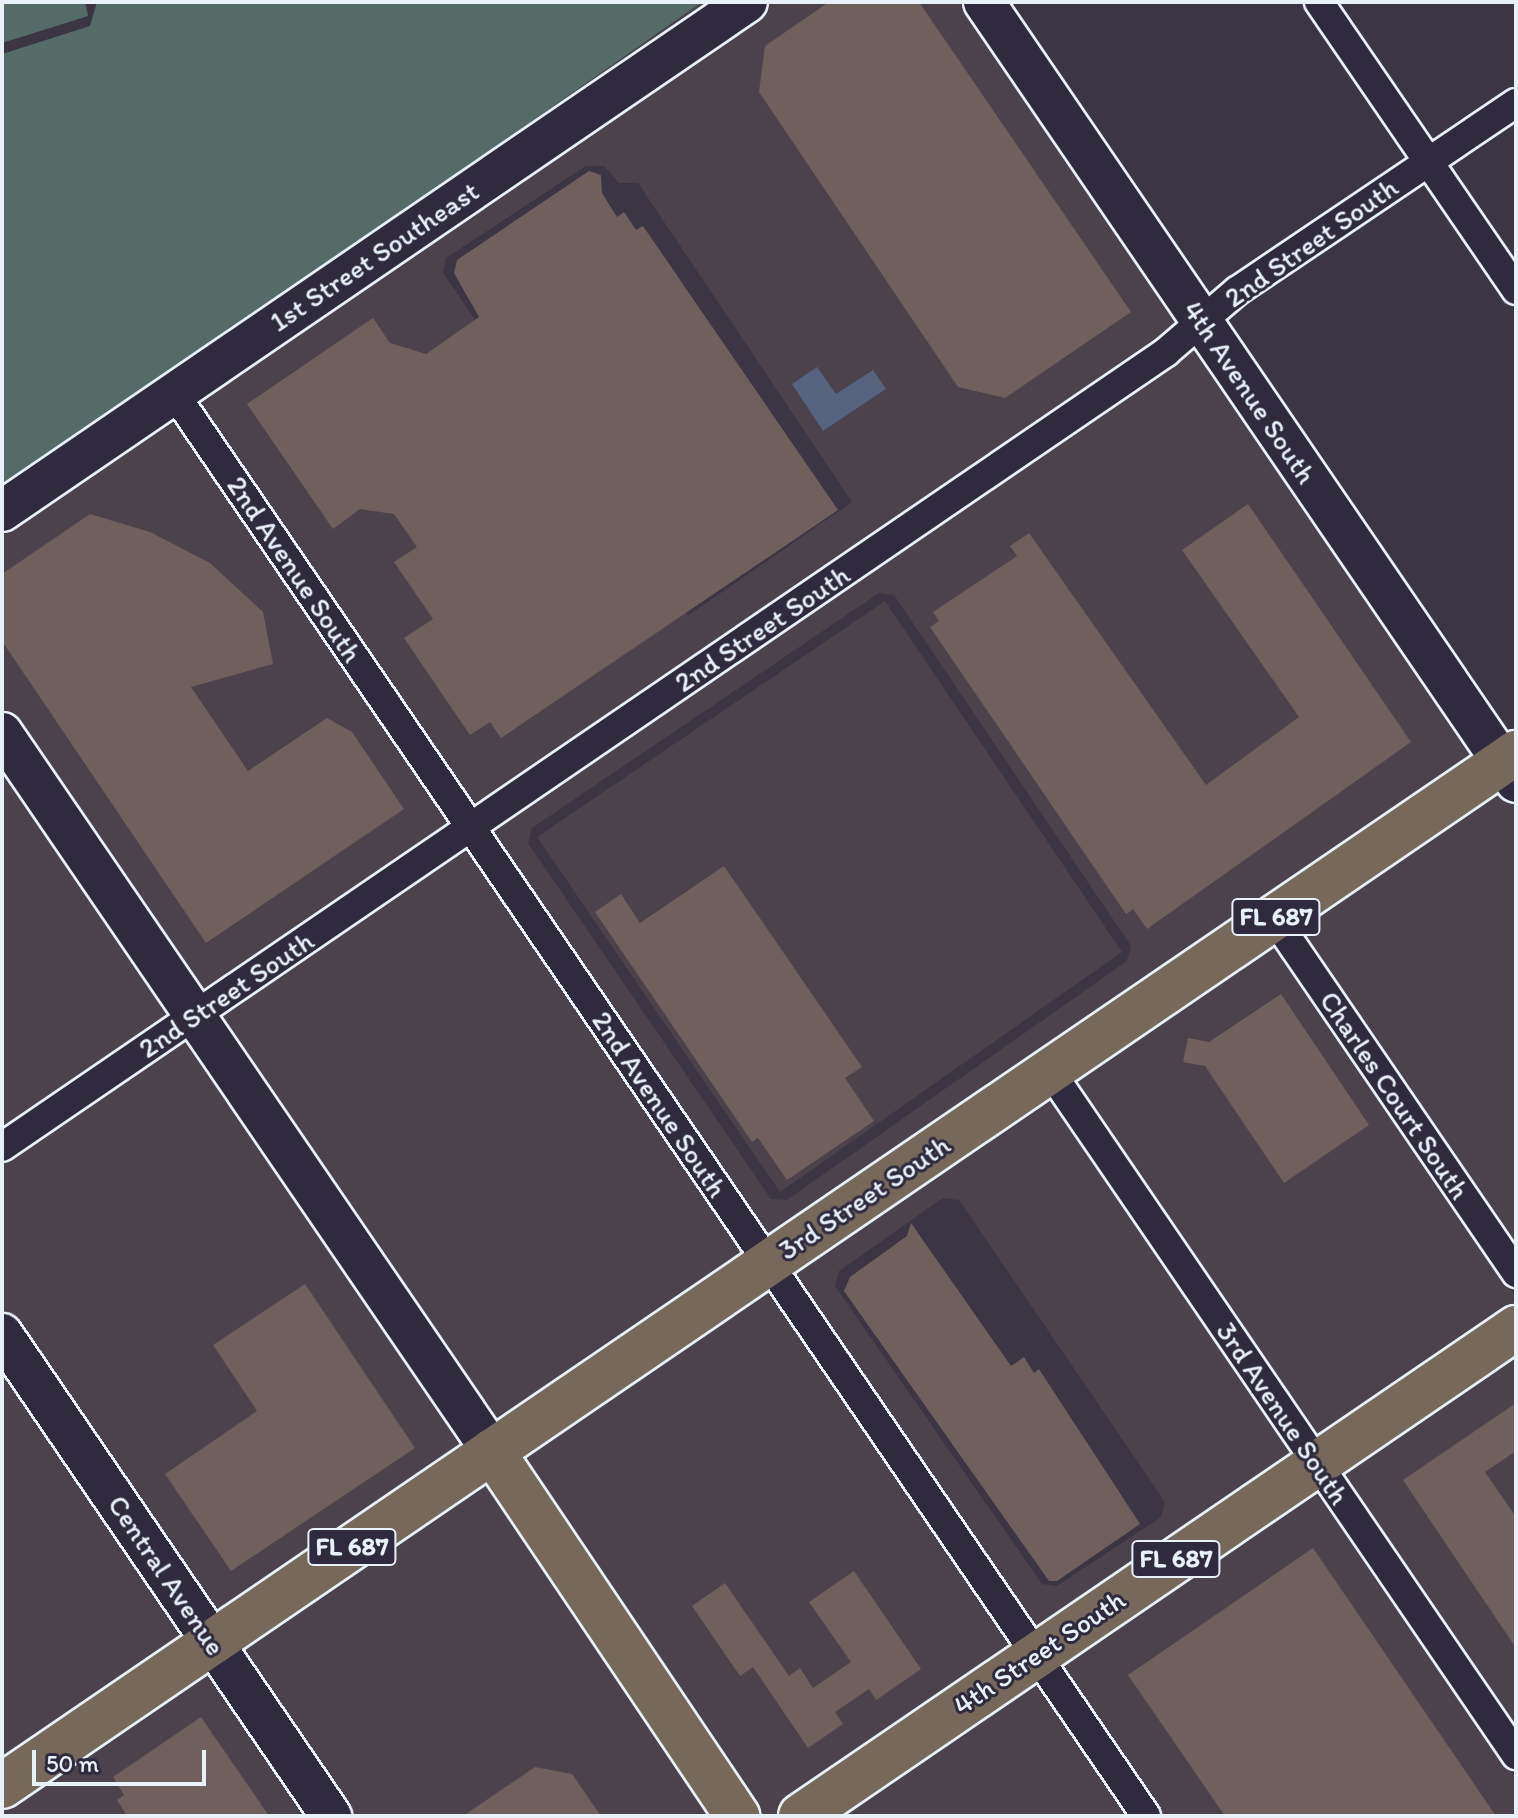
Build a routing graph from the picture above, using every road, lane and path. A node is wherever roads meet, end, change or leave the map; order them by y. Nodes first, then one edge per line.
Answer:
1 (747, 2) edge
2 (984, 2) edge
3 (1319, 2) edge
4 (1516, 103) edge
5 (1428, 160) junction
6 (1516, 290) edge
7 (1202, 321) junction
8 (174, 393) junction
9 (2, 511) edge
10 (2, 733) edge
11 (1511, 765) edge
12 (471, 827) junction
13 (1274, 918) junction
14 (195, 1015) junction
15 (1050, 1071) junction
16 (2, 1147) edge
17 (768, 1263) junction
18 (1516, 1273) edge
19 (1516, 1328) edge
20 (2, 1334) edge
21 (492, 1451) junction
22 (1317, 1463) junction
23 (213, 1642) junction
24 (1035, 1654) junction
25 (1516, 1755) edge
26 (2, 1786) edge
27 (331, 1816) edge
28 (737, 1816) edge
29 (801, 1816) edge
30 (1146, 1816) edge

1 - 8 street, 1st Street Southeast
2 - 7 street, 4th Avenue South
3 - 5 street
4 - 5 street, 2nd Street South
5 - 6 street
5 - 7 street, 2nd Street South
7 - 11 street, 4th Avenue South
7 - 12 street, 2nd Street South
8 - 9 street, 1st Street Southeast
8 - 12 street, 2nd Avenue South
10 - 14 street
11 - 13 main road, 3rd Street South / FL 687
12 - 14 street, 2nd Street South
12 - 17 street, 2nd Avenue South
13 - 15 main road, 3rd Street South / FL 687
13 - 18 street, Charles Court South
14 - 16 street, 2nd Street South
14 - 21 street
15 - 17 main road, 3rd Street South / FL 687
15 - 22 street, 3rd Avenue South
17 - 21 main road, 3rd Street South / FL 687
17 - 24 street, 2nd Avenue South
19 - 22 main road, 4th Street South / FL 687
20 - 23 street, Central Avenue
21 - 23 main road, 3rd Street South / FL 687
21 - 28 main road
22 - 24 main road, 4th Street South / FL 687
22 - 25 street, 3rd Avenue South
23 - 26 main road, FL 687
23 - 27 street, Central Avenue
24 - 29 main road, 4th Street South / FL 687
24 - 30 street, 2nd Avenue South

